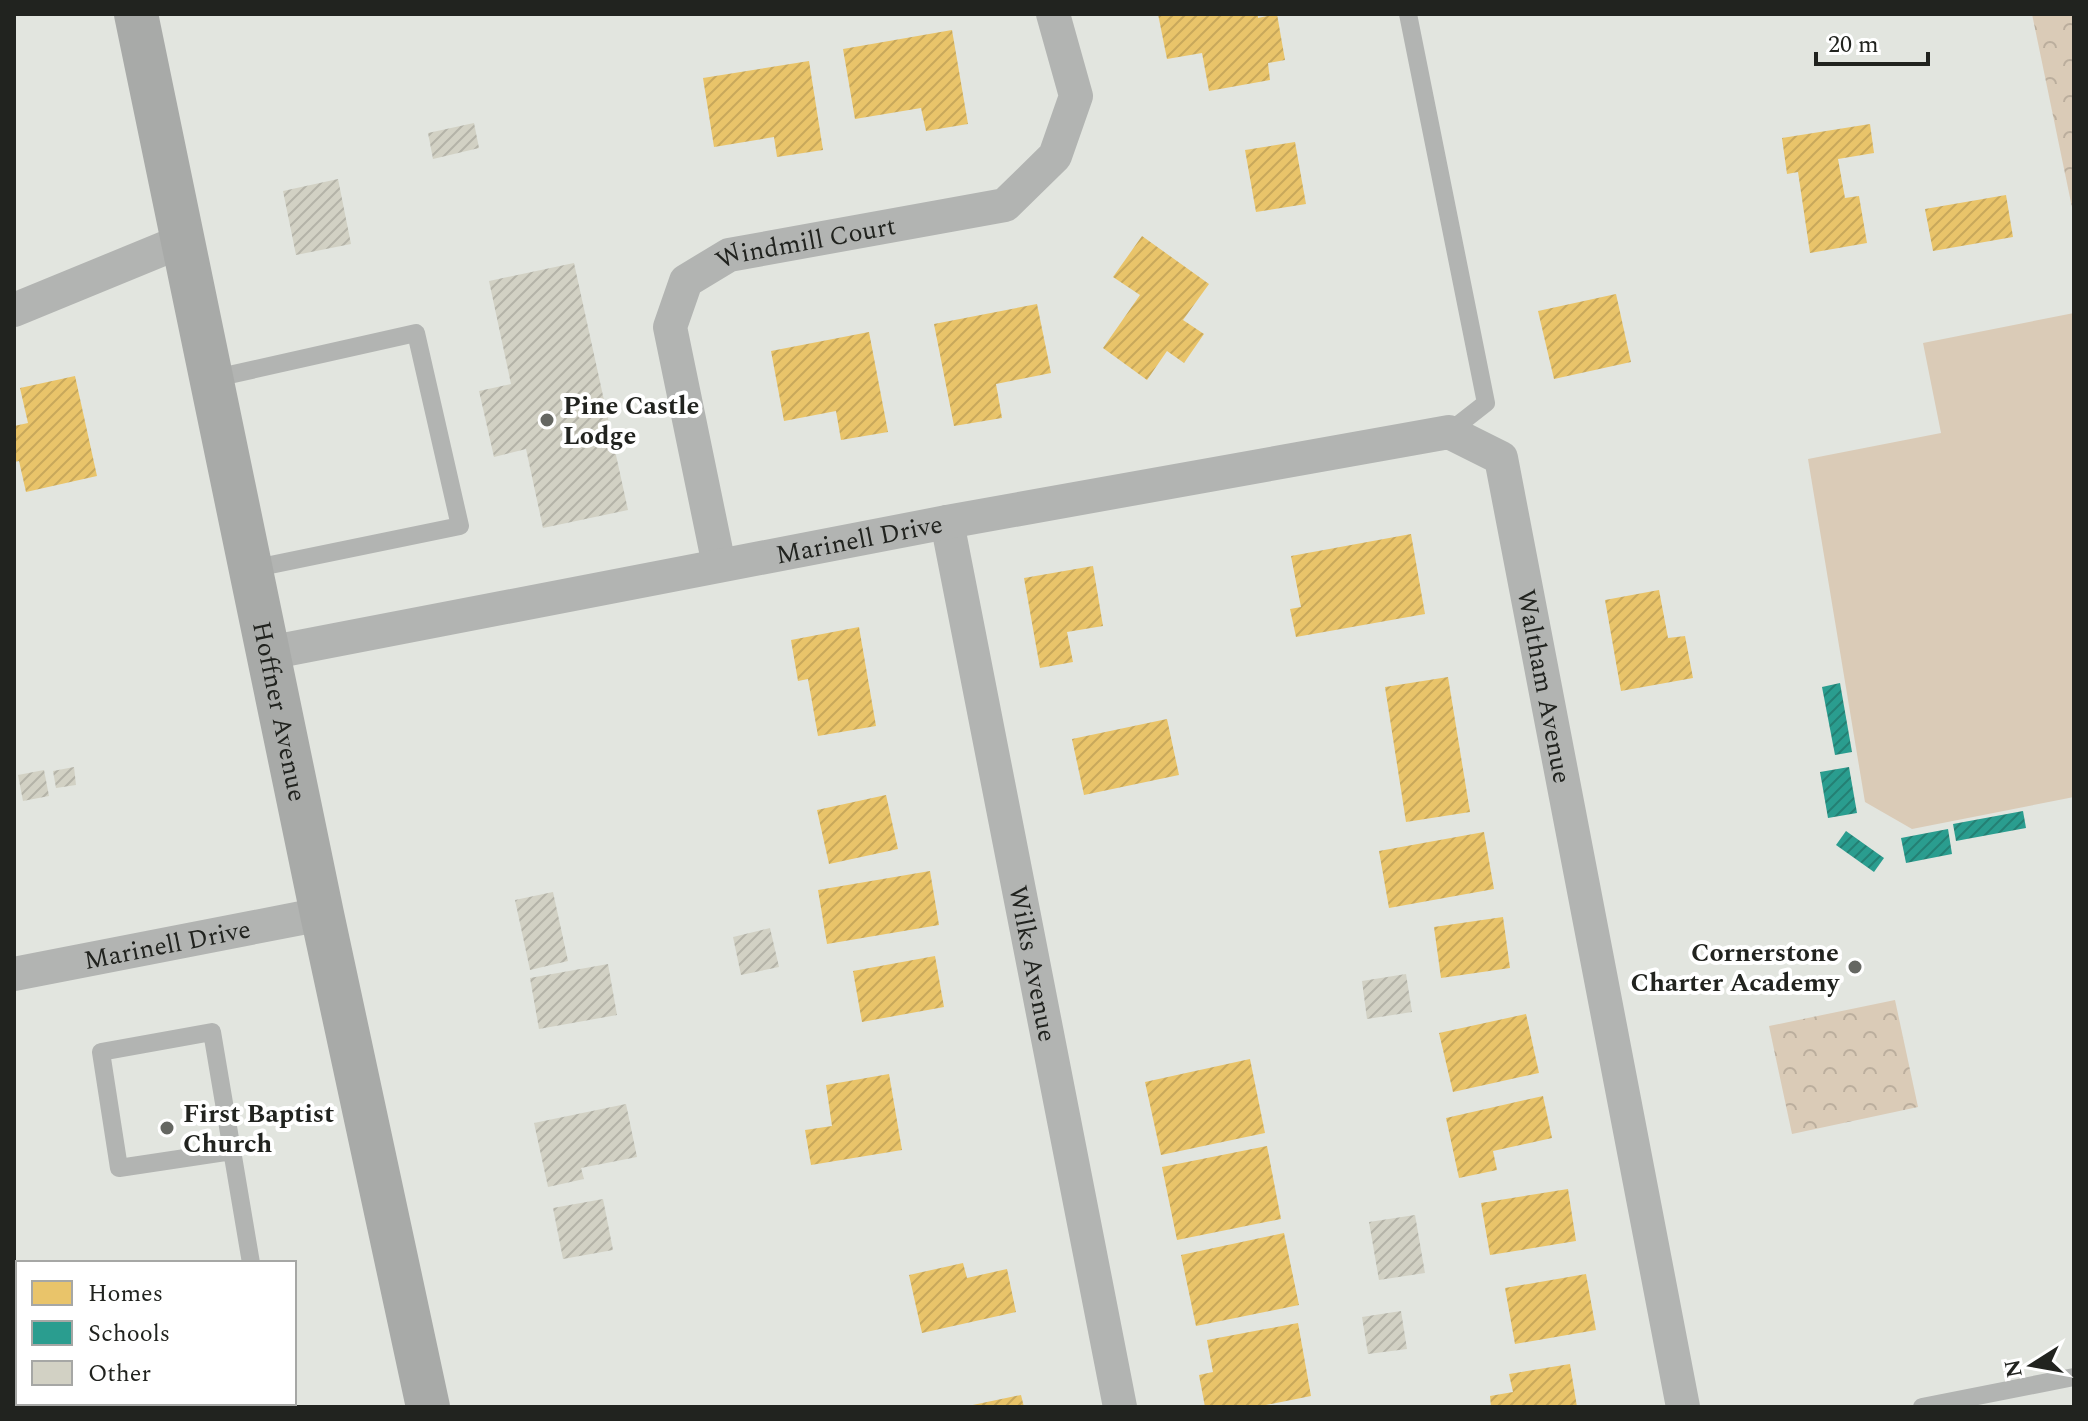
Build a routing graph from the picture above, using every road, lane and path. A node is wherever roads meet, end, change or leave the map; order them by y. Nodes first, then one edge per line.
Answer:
1 (136, 14) edge
2 (1053, 14) edge
3 (1408, 14) edge
4 (182, 241) junction
5 (14, 310) edge
6 (211, 379) junction
7 (1449, 432) junction
8 (947, 522) junction
9 (719, 565) junction
10 (251, 569) junction
11 (268, 653) junction
12 (322, 914) junction
13 (14, 974) edge
14 (232, 1151) junction
15 (251, 1261) edge
16 (2074, 1377) edge
17 (428, 1407) edge
18 (1120, 1407) edge
19 (1683, 1407) edge
20 (1922, 1407) edge

1 - 4 main road, Hoffner Avenue
2 - 9 street, Windmill Court
3 - 7 lane
4 - 5 street
4 - 6 main road, Hoffner Avenue
6 - 10 main road, Hoffner Avenue
6 - 10 lane
7 - 8 street, Marinell Drive
7 - 19 street, Waltham Avenue
8 - 9 street, Marinell Drive
8 - 18 street, Wilks Avenue
9 - 11 street, Marinell Drive
10 - 11 main road, Hoffner Avenue
11 - 12 main road, Hoffner Avenue
12 - 13 street, Marinell Drive
12 - 17 main road, Hoffner Avenue
14 - 14 lane
14 - 15 lane
16 - 20 lane

